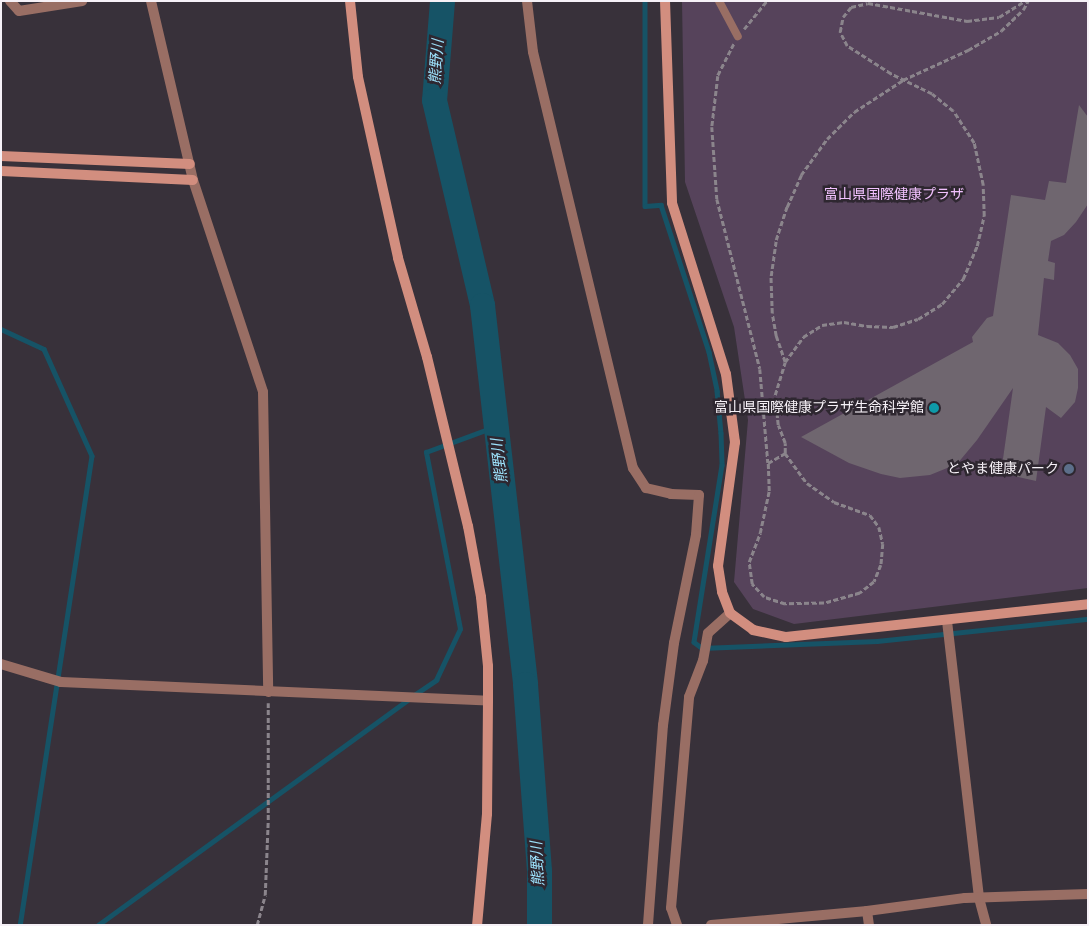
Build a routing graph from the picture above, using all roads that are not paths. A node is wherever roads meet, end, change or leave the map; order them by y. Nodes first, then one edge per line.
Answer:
1 (10, 1) edge
2 (82, 1) edge
3 (151, 1) edge
4 (350, 1) edge
5 (526, 1) edge
6 (666, 1) edge
7 (718, 1) edge
8 (738, 36) road end
9 (1, 156) edge
10 (190, 164) junction
11 (1, 171) edge
12 (194, 180) junction
13 (1088, 604) edge
14 (730, 613) junction
15 (947, 621) junction
16 (1, 664) edge
17 (268, 692) junction
18 (488, 701) junction
19 (1088, 894) edge
20 (978, 898) junction
21 (867, 911) junction
22 (718, 924) edge
23 (477, 925) edge
24 (648, 925) edge
25 (677, 925) edge
26 (711, 925) edge
27 (869, 925) edge
28 (986, 925) edge

1 - 2 street
3 - 10 street
4 - 18 street
5 - 24 street
6 - 14 street
7 - 8 lane
9 - 10 street
10 - 12 street
11 - 12 street
12 - 17 street
13 - 15 street
14 - 15 street
14 - 25 street
15 - 20 street
16 - 17 street
17 - 18 street
18 - 23 street
19 - 20 street
20 - 21 street
20 - 28 street
21 - 22 street
21 - 27 street
22 - 26 street

